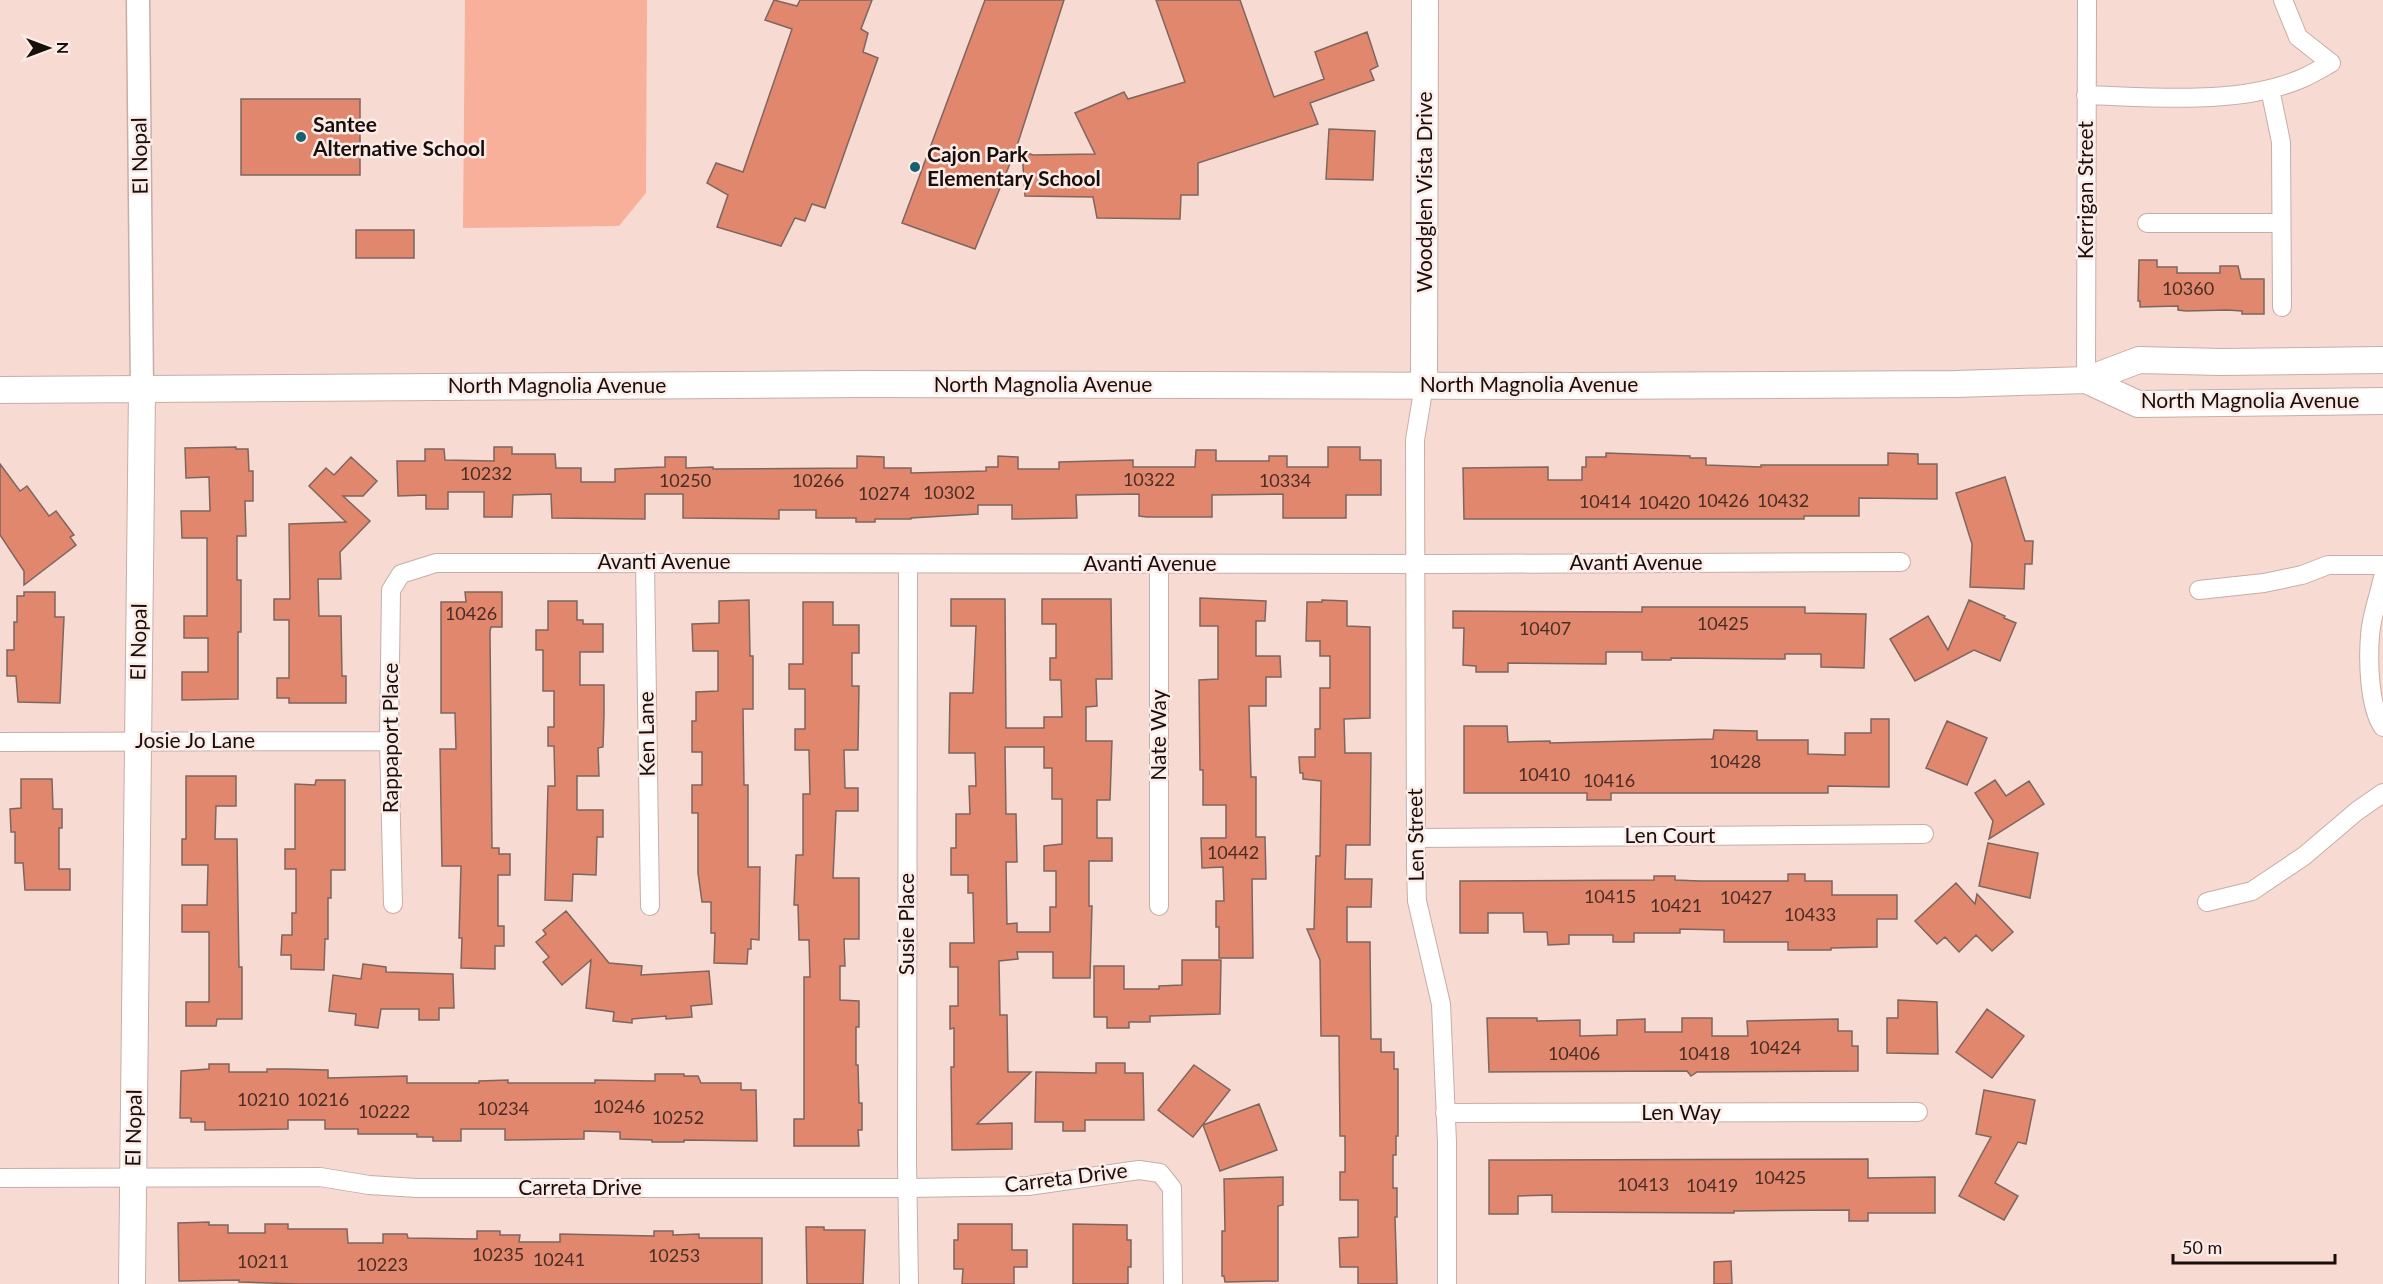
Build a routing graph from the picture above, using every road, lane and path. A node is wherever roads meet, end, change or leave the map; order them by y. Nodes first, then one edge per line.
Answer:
1 (138, 0) edge
2 (1425, 0) edge
3 (2087, 0) edge
4 (2283, 0) edge
5 (2270, 89) junction
6 (2086, 95) junction
7 (2147, 223) dead end
8 (2281, 223) junction
9 (2282, 308) dead end
10 (2383, 360) edge
11 (2086, 380) junction
12 (1424, 385) junction
13 (0, 390) edge
14 (142, 390) junction
15 (2383, 401) edge
16 (645, 562) junction
17 (1901, 562) dead end
18 (908, 564) junction
19 (1159, 564) junction
20 (1416, 564) junction
21 (2383, 565) edge
22 (401, 574) joint
23 (2383, 577) edge
24 (2199, 590) dead end
25 (2383, 727) edge
26 (389, 741) junction
27 (0, 742) edge
28 (138, 742) junction
29 (2383, 793) edge
30 (1924, 834) dead end
31 (1416, 838) junction
32 (2207, 902) dead end
33 (393, 904) dead end
34 (650, 906) dead end
35 (1159, 906) dead end
36 (1918, 1112) dead end
37 (1445, 1113) junction
38 (0, 1178) edge
39 (133, 1179) junction
40 (908, 1188) junction
41 (132, 1284) edge
42 (909, 1284) edge
43 (1173, 1284) edge
44 (1447, 1284) edge

1 - 14 street, El Nopal
2 - 12 main road, Woodglen Vista Drive
3 - 6 street, Kerrigan Street
4 - 5 street
5 - 6 street
5 - 8 street
6 - 11 street, Kerrigan Street
7 - 8 street
8 - 9 street
10 - 11 main road, North Magnolia Avenue
11 - 12 main road, North Magnolia Avenue
11 - 15 main road, North Magnolia Avenue
12 - 14 main road, North Magnolia Avenue
12 - 20 street, Len Street
13 - 14 main road, North Magnolia Avenue
14 - 28 main road, El Nopal
16 - 18 street, Avanti Avenue
16 - 22 street, Avanti Avenue
16 - 34 street, Ken Lane
17 - 20 street, Avanti Avenue
18 - 19 street, Avanti Avenue
18 - 40 street, Susie Place
19 - 20 street, Avanti Avenue
19 - 35 street, Nate Way
20 - 31 street, Len Street
21 - 24 street
22 - 26 street, Rappaport Place
23 - 25 street
26 - 28 street, Josie Jo Lane
26 - 33 street, Rappaport Place
27 - 28 street, Josie Jo Lane
28 - 39 main road, El Nopal
29 - 32 street
30 - 31 street, Len Court
31 - 37 street, Len Street
36 - 37 street, Len Way
37 - 44 street, Len Street
38 - 39 street, Carreta Drive
39 - 40 street, Carreta Drive
39 - 41 main road, El Nopal
40 - 42 street, Susie Place
40 - 43 street, Carreta Drive

